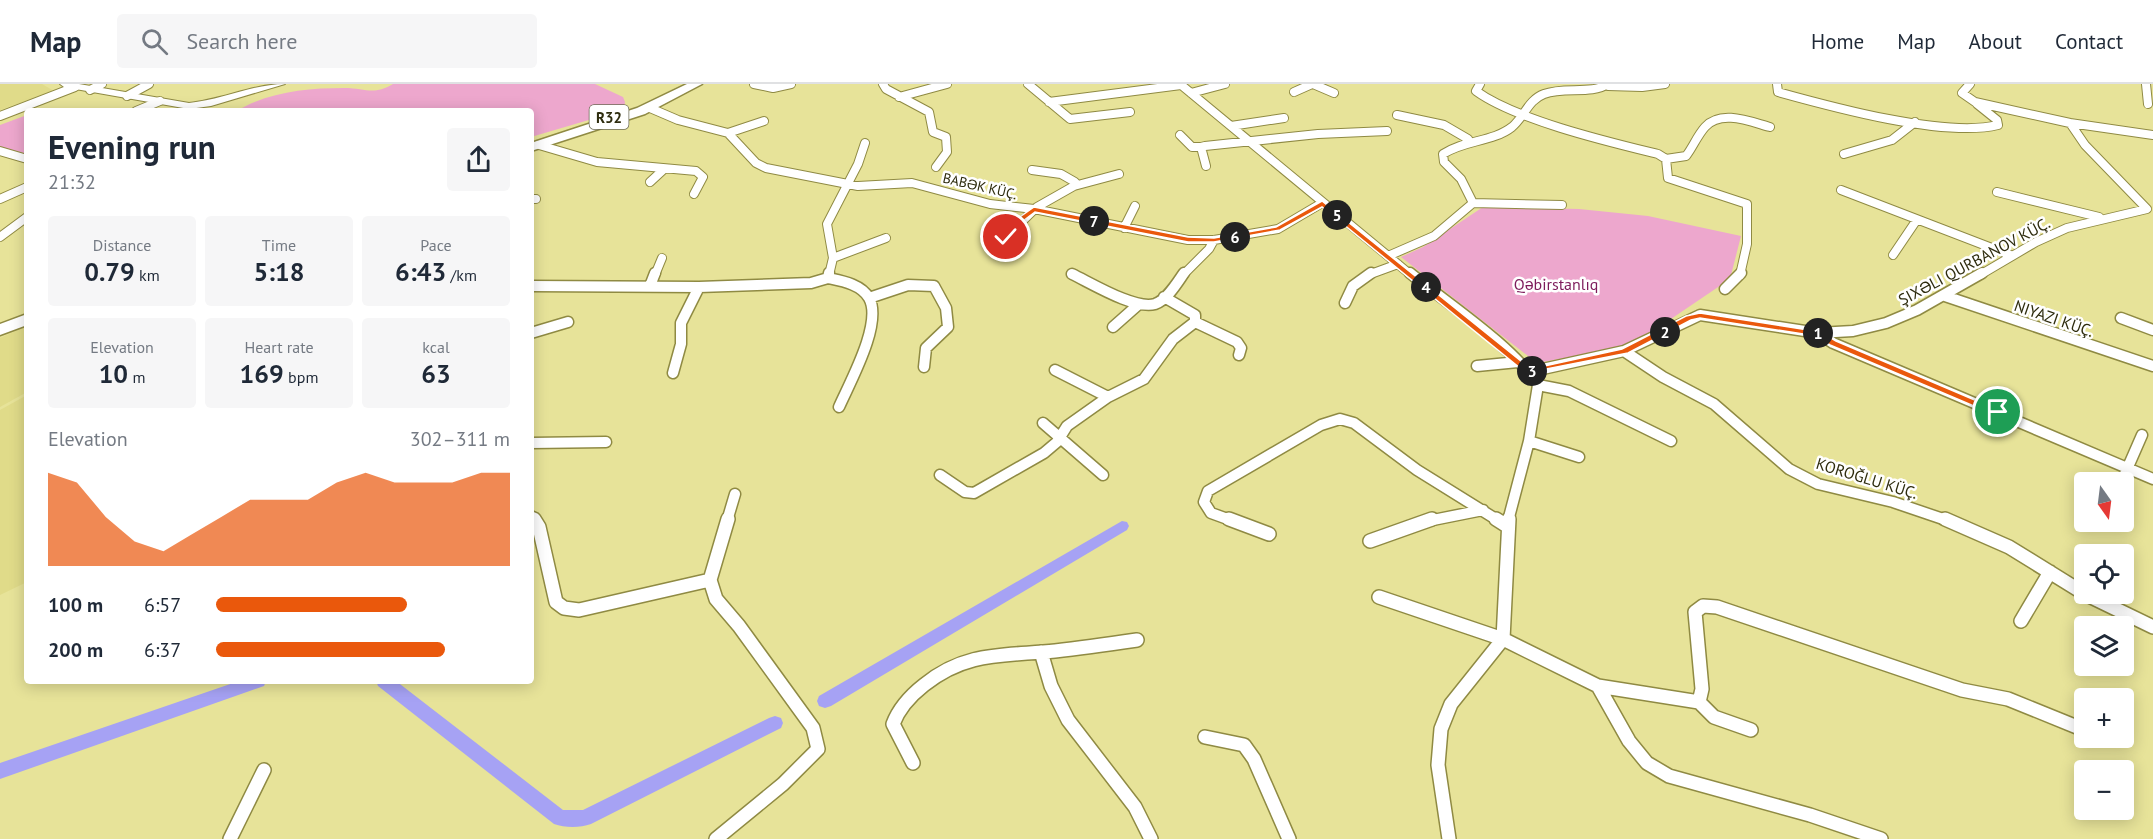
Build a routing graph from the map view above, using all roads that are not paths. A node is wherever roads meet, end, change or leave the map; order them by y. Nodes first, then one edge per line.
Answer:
1 (64, 84) edge
2 (102, 84) edge
3 (149, 84) edge
4 (281, 84) edge
5 (684, 84) edge
6 (696, 84) edge
7 (754, 84) edge
8 (791, 84) edge
9 (883, 84) edge
10 (947, 84) edge
11 (1028, 84) edge
12 (1225, 84) edge
13 (1312, 84) edge
14 (1480, 84) edge
15 (1665, 84) edge
16 (1777, 84) edge
17 (1970, 84) edge
18 (2146, 84) edge
19 (1181, 85) edge
20 (1608, 85) edge
21 (75, 87) junction
22 (90, 90) junction
23 (1293, 92) dead end
24 (1191, 93) junction
25 (1334, 93) dead end
26 (127, 96) junction
27 (899, 97) junction
28 (160, 101) junction
29 (1049, 102) junction
30 (1975, 102) junction
31 (2148, 104) dead end
32 (143, 108) edge
33 (196, 108) edge
34 (650, 108) junction
35 (1130, 112) dead end
36 (1523, 114) junction
37 (1397, 115) dead end
38 (0, 116) edge
39 (1284, 118) dead end
40 (764, 121) dead end
41 (1915, 122) junction
42 (2070, 123) junction
43 (1231, 126) junction
44 (1770, 127) dead end
45 (1387, 131) dead end
46 (728, 133) junction
47 (1180, 135) dead end
48 (2153, 135) edge
49 (1468, 139) junction
50 (1248, 141) junction
51 (865, 143) dead end
52 (534, 145) edge
53 (1201, 147) junction
54 (0, 151) edge
55 (1844, 154) dead end
56 (24, 158) edge
57 (1666, 159) junction
58 (1206, 166) dead end
59 (936, 167) dead end
60 (663, 170) junction
61 (1032, 170) dead end
62 (1119, 174) dead end
63 (650, 182) dead end
64 (847, 184) junction
65 (1074, 186) junction
66 (24, 188) edge
67 (1841, 190) dead end
68 (1997, 192) dead end
69 (694, 194) dead end
70 (0, 199) edge
71 (1473, 203) junction
72 (1322, 204) junction
73 (1135, 206) dead end
74 (1562, 206) dead end
75 (1034, 209) junction
76 (2150, 211) edge
77 (2100, 217) junction
78 (24, 219) edge
79 (1916, 221) junction
80 (1124, 228) junction
81 (0, 237) edge
82 (1006, 237) dead end
83 (886, 238) dead end
84 (1214, 240) junction
85 (1893, 255) dead end
86 (2010, 255) junction
87 (1388, 256) junction
88 (662, 258) dead end
89 (833, 258) junction
90 (1398, 264) junction
91 (1071, 274) dead end
92 (828, 278) junction
93 (534, 286) edge
94 (650, 286) junction
95 (699, 287) junction
96 (1725, 289) dead end
97 (1945, 296) junction
98 (1164, 297) junction
99 (869, 298) junction
100 (1345, 303) dead end
101 (1139, 304) junction
102 (24, 314) edge
103 (2121, 318) dead end
104 (24, 320) edge
105 (568, 322) dead end
106 (1195, 322) junction
107 (0, 324) edge
108 (1113, 327) dead end
109 (0, 330) edge
110 (2153, 330) edge
111 (534, 332) edge
112 (1818, 333) junction
113 (1624, 351) junction
114 (1239, 355) dead end
115 (1518, 362) junction
116 (1477, 366) dead end
117 (2153, 366) edge
118 (924, 367) dead end
119 (1055, 370) dead end
120 (1529, 372) junction
121 (673, 373) dead end
122 (1538, 385) junction
123 (1108, 397) junction
124 (839, 407) dead end
125 (1043, 423) dead end
126 (2142, 435) dead end
127 (1060, 438) junction
128 (1529, 441) junction
129 (1671, 441) dead end
130 (534, 442) edge
131 (606, 442) dead end
132 (1579, 457) dead end
133 (2127, 468) junction
134 (2125, 472) edge
135 (940, 475) dead end
136 (1103, 475) dead end
137 (2153, 479) edge
138 (735, 494) dead end
139 (1483, 510) junction
140 (534, 520) edge
141 (1508, 526) junction
142 (1269, 534) dead end
143 (1370, 541) dead end
144 (2050, 572) junction
145 (710, 580) junction
146 (2074, 587) edge
147 (1379, 597) dead end
148 (2106, 604) edge
149 (2021, 621) dead end
150 (2153, 627) edge
151 (1503, 639) junction
152 (1137, 640) dead end
153 (1041, 652) junction
154 (1598, 687) junction
155 (1700, 702) junction
156 (2074, 726) edge
157 (1751, 730) dead end
158 (1205, 737) dead end
159 (913, 763) dead end
160 (264, 770) dead end
161 (230, 839) edge
162 (716, 839) edge
163 (1151, 839) edge
164 (1289, 839) edge
165 (1449, 839) edge
166 (1881, 839) edge

1 - 21 street
2 - 22 street
3 - 26 street
4 - 33 street
5 - 52 main road, R32
6 - 34 main road
7 - 8 street
9 - 27 street
10 - 27 street
11 - 29 street
12 - 24 street
13 - 23 street
13 - 25 street
14 - 36 street
15 - 20 street
16 - 41 street
17 - 30 street
18 - 31 street
19 - 24 street
19 - 29 street
20 - 36 street
21 - 22 street
21 - 38 street
22 - 26 street
24 - 43 street
26 - 28 street
27 - 59 street
28 - 32 street
28 - 33 street
29 - 35 street
30 - 41 street
30 - 42 street
34 - 46 street
34 - 52 main road, R32
36 - 49 street
36 - 57 street
37 - 49 street
39 - 43 street
40 - 46 street
41 - 55 street
42 - 48 street
42 - 76 street
43 - 50 street
44 - 57 street
45 - 50 street
46 - 64 street, BABƏK KÜÇ.
47 - 53 street
49 - 71 street
50 - 53 street
50 - 72 street
51 - 64 street
52 - 60 street
53 - 58 street
54 - 56 street
57 - 96 street
60 - 63 street
60 - 69 street
61 - 65 street
62 - 65 street
64 - 75 street, BABƏK KÜÇ.
64 - 89 street
65 - 75 street
66 - 70 street
67 - 79 street
68 - 77 street
71 - 74 street
71 - 87 street
72 - 84 street, BABƏK KÜÇ.
72 - 87 street
73 - 80 street
75 - 80 street, BABƏK KÜÇ.
75 - 82 street
76 - 77 street
77 - 86 street
78 - 81 street
79 - 85 street
79 - 86 street
80 - 84 street, BABƏK KÜÇ.
83 - 89 street
84 - 98 street
86 - 97 street
87 - 90 street
88 - 94 street
89 - 92 street
90 - 100 street
90 - 115 street
91 - 101 street
92 - 95 street
92 - 99 street
93 - 94 street
94 - 95 street
95 - 121 street
97 - 112 street
97 - 117 street, NIYAZI KÜÇ.
98 - 101 street
98 - 106 street
99 - 118 street
99 - 124 street
101 - 108 street
102 - 107 main road
103 - 110 street
104 - 109 main road
105 - 111 street
106 - 114 street
106 - 123 street
112 - 113 street
112 - 133 street
113 - 120 street
113 - 144 street, KOROĞLU KÜÇ.
115 - 116 street
115 - 120 street
119 - 123 street
120 - 122 street
122 - 128 street
122 - 129 street
123 - 127 street
125 - 127 street
126 - 133 street
127 - 135 street
127 - 136 street
128 - 132 street
128 - 141 street
130 - 131 street
133 - 134 street
133 - 137 street
138 - 145 street
139 - 141 street
139 - 142 street
139 - 143 street
140 - 145 street
141 - 151 street
144 - 146 street, KOROĞLU KÜÇ.
144 - 149 street
145 - 162 street
147 - 151 street
148 - 150 street, KOROĞLU KÜÇ.
151 - 154 street
151 - 165 street
152 - 153 street
153 - 159 street
153 - 163 street
154 - 155 street
154 - 166 street
155 - 156 street
155 - 157 street
158 - 164 street
160 - 161 street

